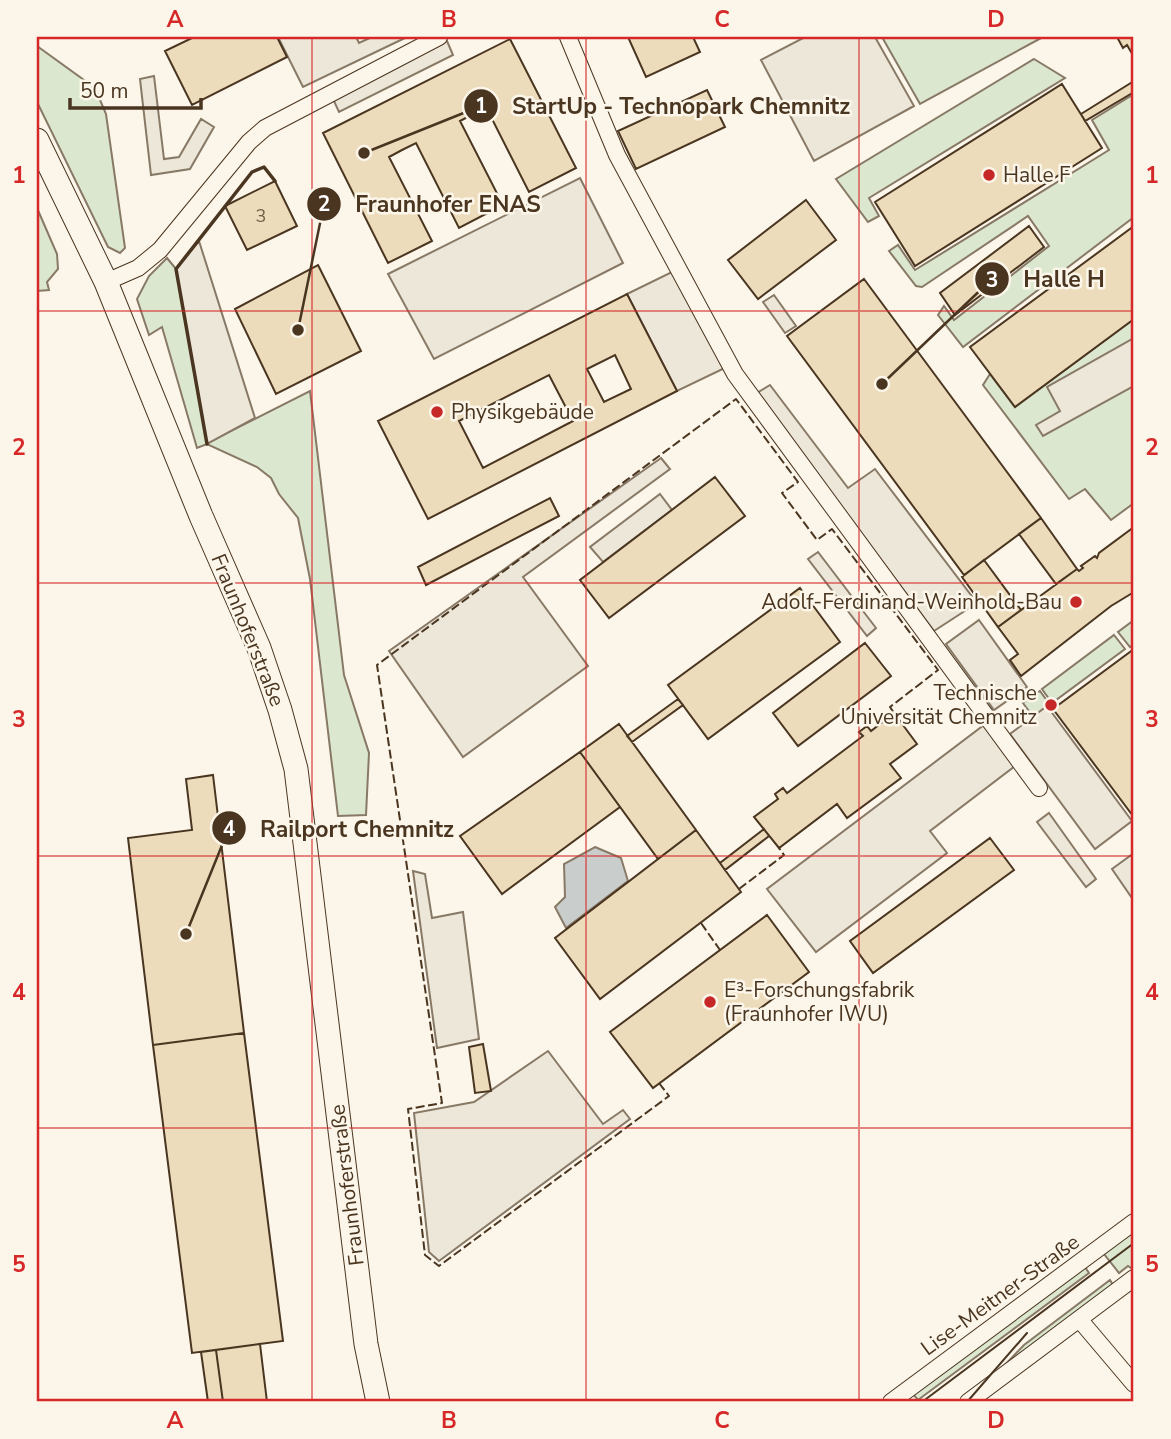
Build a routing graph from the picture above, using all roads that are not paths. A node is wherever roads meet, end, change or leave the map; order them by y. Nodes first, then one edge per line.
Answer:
1 (439, 37) edge
2 (568, 37) edge
3 (37, 140) edge
4 (106, 282) junction
5 (1039, 788) dead end
6 (1134, 1222) edge
7 (1134, 1278) edge
8 (1079, 1319) junction
9 (1134, 1384) edge
10 (378, 1402) edge
11 (891, 1402) edge
12 (968, 1402) edge

1 - 4 street
2 - 5 street
3 - 4 main road, Fraunhoferstraße
4 - 10 main road, Fraunhoferstraße
6 - 11 street, Lise-Meitner-Straße
7 - 8 street
8 - 9 street
8 - 12 street

